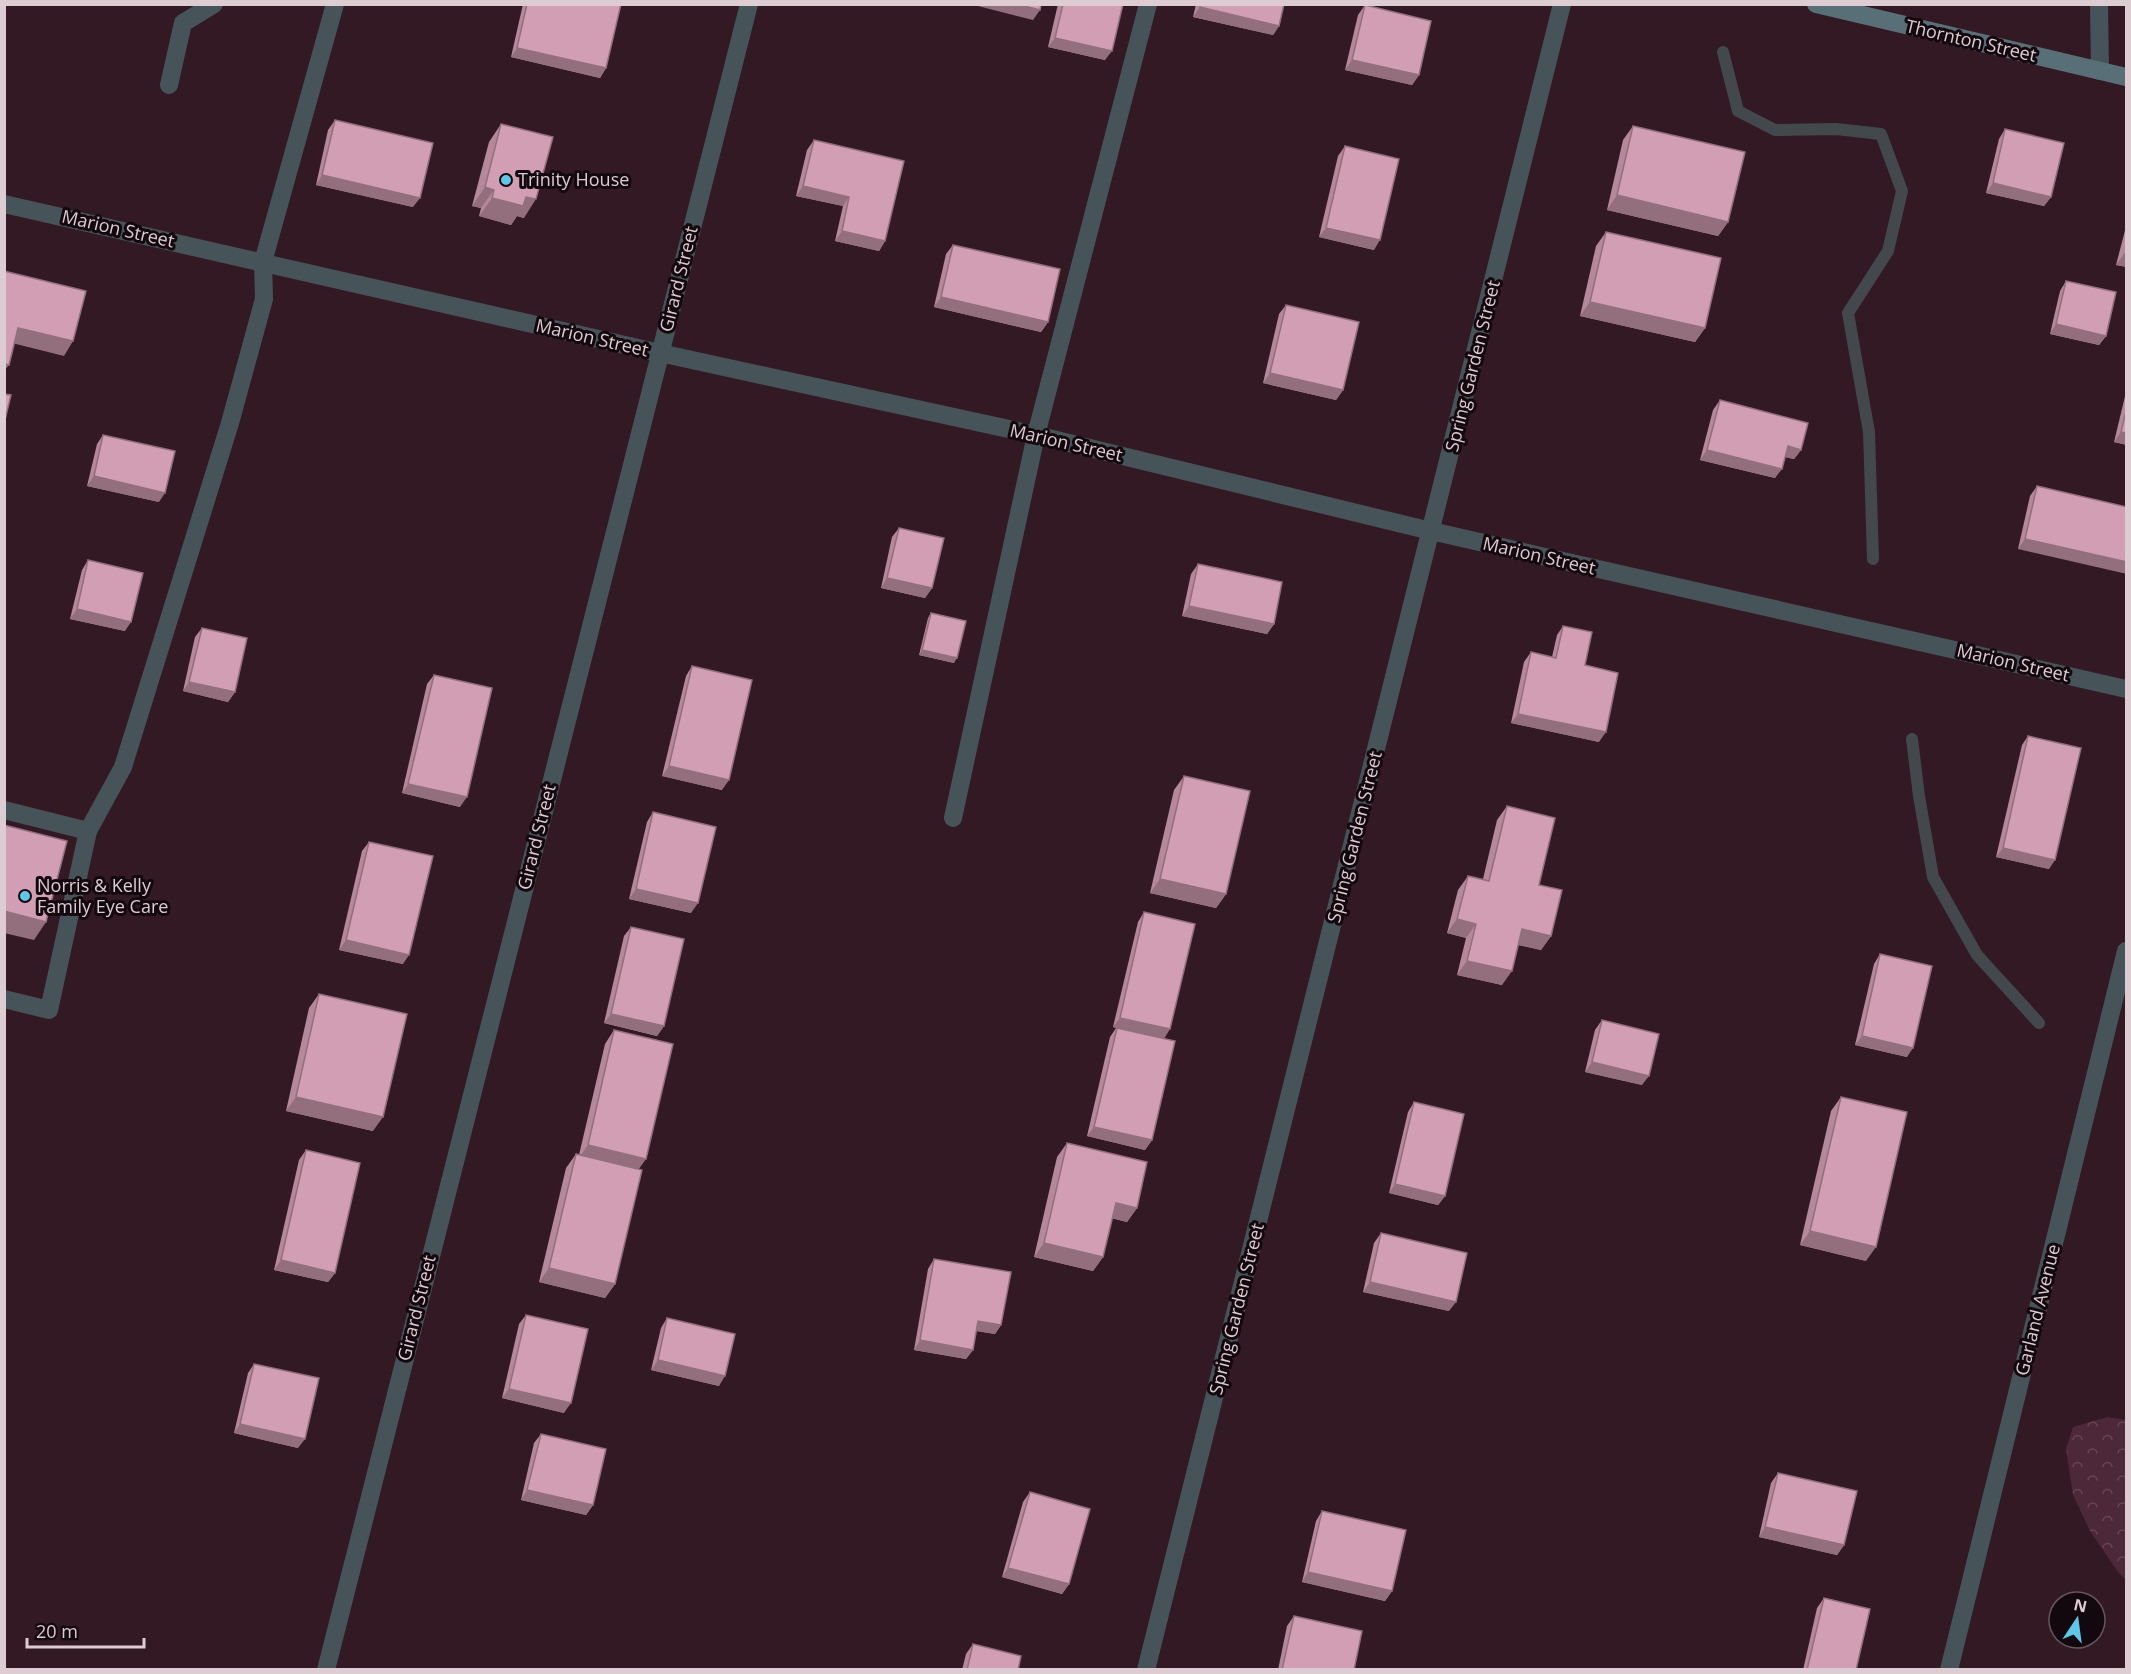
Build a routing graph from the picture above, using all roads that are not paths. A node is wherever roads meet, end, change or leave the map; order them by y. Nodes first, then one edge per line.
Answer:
1 (214, 4) edge
2 (335, 4) edge
3 (749, 4) edge
4 (1148, 4) edge
5 (1562, 4) edge
6 (1816, 4) edge
7 (2099, 4) edge
8 (2100, 71) junction
9 (2127, 77) edge
10 (169, 85) dead end
11 (4, 204) edge
12 (264, 262) junction
13 (660, 353) junction
14 (1036, 435) junction
15 (1431, 531) junction
16 (2127, 689) edge
17 (4, 810) edge
18 (952, 818) dead end
19 (87, 831) junction
20 (2127, 951) edge
21 (4, 999) edge
22 (326, 1670) edge
23 (1146, 1670) edge
24 (1949, 1670) edge

1 - 10 street
2 - 12 street
3 - 13 street, Girard Street
4 - 14 street
5 - 15 street, Spring Garden Street
6 - 8 street, Thornton Street
7 - 8 street
8 - 9 street, Thornton Street
11 - 12 street, Marion Street
12 - 13 street, Marion Street
12 - 19 street
13 - 14 street, Marion Street
13 - 22 street, Girard Street
14 - 15 street, Marion Street
14 - 18 street
15 - 16 street, Marion Street
15 - 23 street, Spring Garden Street
17 - 19 street
19 - 21 street
20 - 24 street, Garland Avenue

